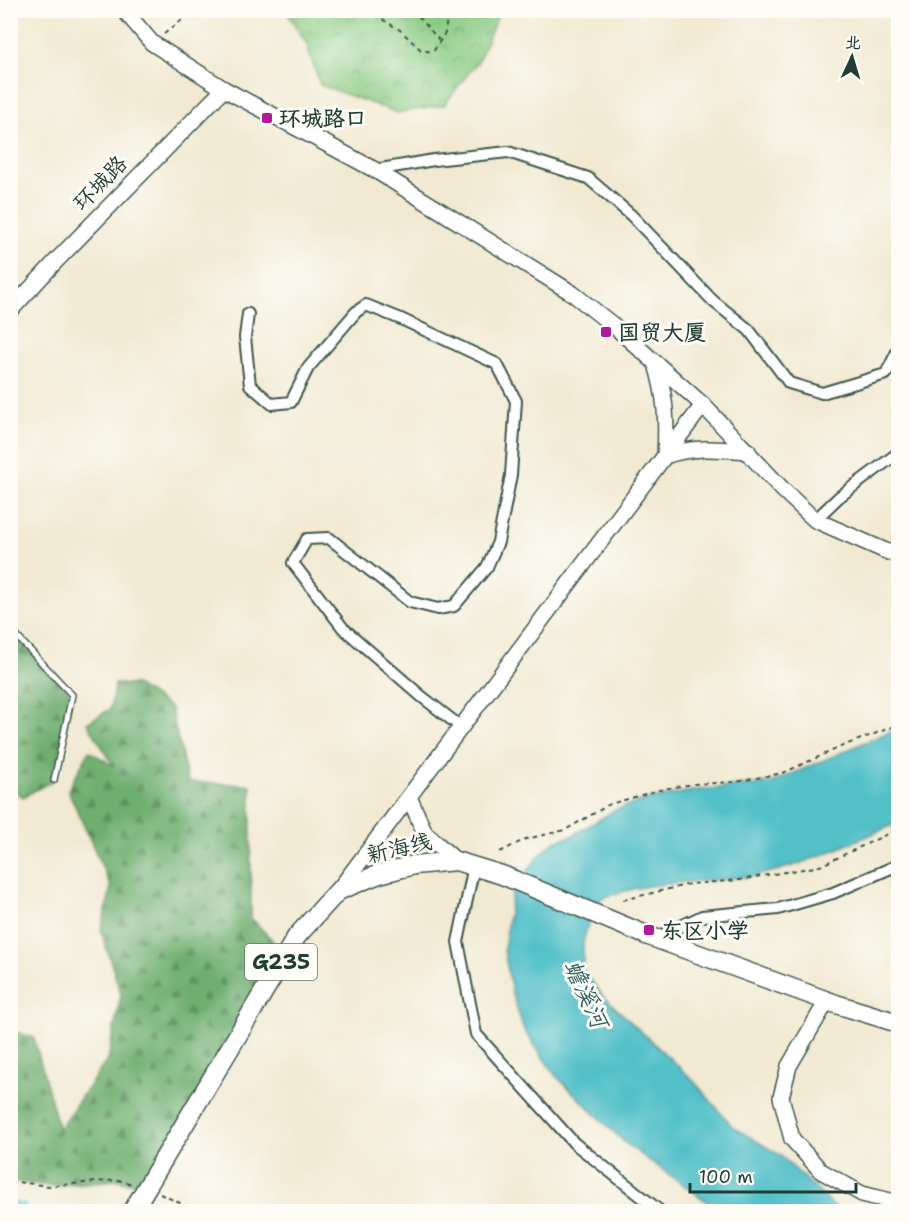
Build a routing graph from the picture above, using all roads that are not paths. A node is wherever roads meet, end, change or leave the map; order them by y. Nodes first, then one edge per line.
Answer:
1 (124, 10) edge
2 (224, 89) junction
3 (375, 170) junction
4 (10, 311) edge
5 (248, 314) dead end
6 (898, 350) edge
7 (655, 362) junction
8 (704, 405) junction
9 (748, 452) junction
10 (898, 453) edge
11 (665, 456) junction
12 (815, 520) junction
13 (898, 554) edge
14 (10, 629) edge
15 (461, 727) junction
16 (54, 780) dead end
17 (409, 797) junction
18 (456, 861) junction
19 (474, 866) junction
20 (898, 866) edge
21 (338, 891) junction
22 (656, 938) junction
23 (826, 1001) junction
24 (898, 1023) edge
25 (898, 1203) edge
26 (132, 1212) edge
27 (662, 1212) edge

1 - 2 street
2 - 3 street
2 - 4 street, 环城路
3 - 6 street
3 - 7 street
5 - 15 street
7 - 8 street
7 - 11 street
8 - 9 street
8 - 11 street
9 - 11 street
9 - 12 street
10 - 12 street
11 - 15 street
12 - 13 street
14 - 16 lane
15 - 17 street
17 - 18 street
17 - 21 street
18 - 19 main road, 新海线 / G235
18 - 21 main road, 新海线 / G235
19 - 22 main road, 新海线 / G235
19 - 27 street
20 - 22 street
21 - 26 main road, 新海线 / G235
22 - 23 main road, 新海线 / G235
23 - 24 main road, 新海线 / G235
23 - 25 street

